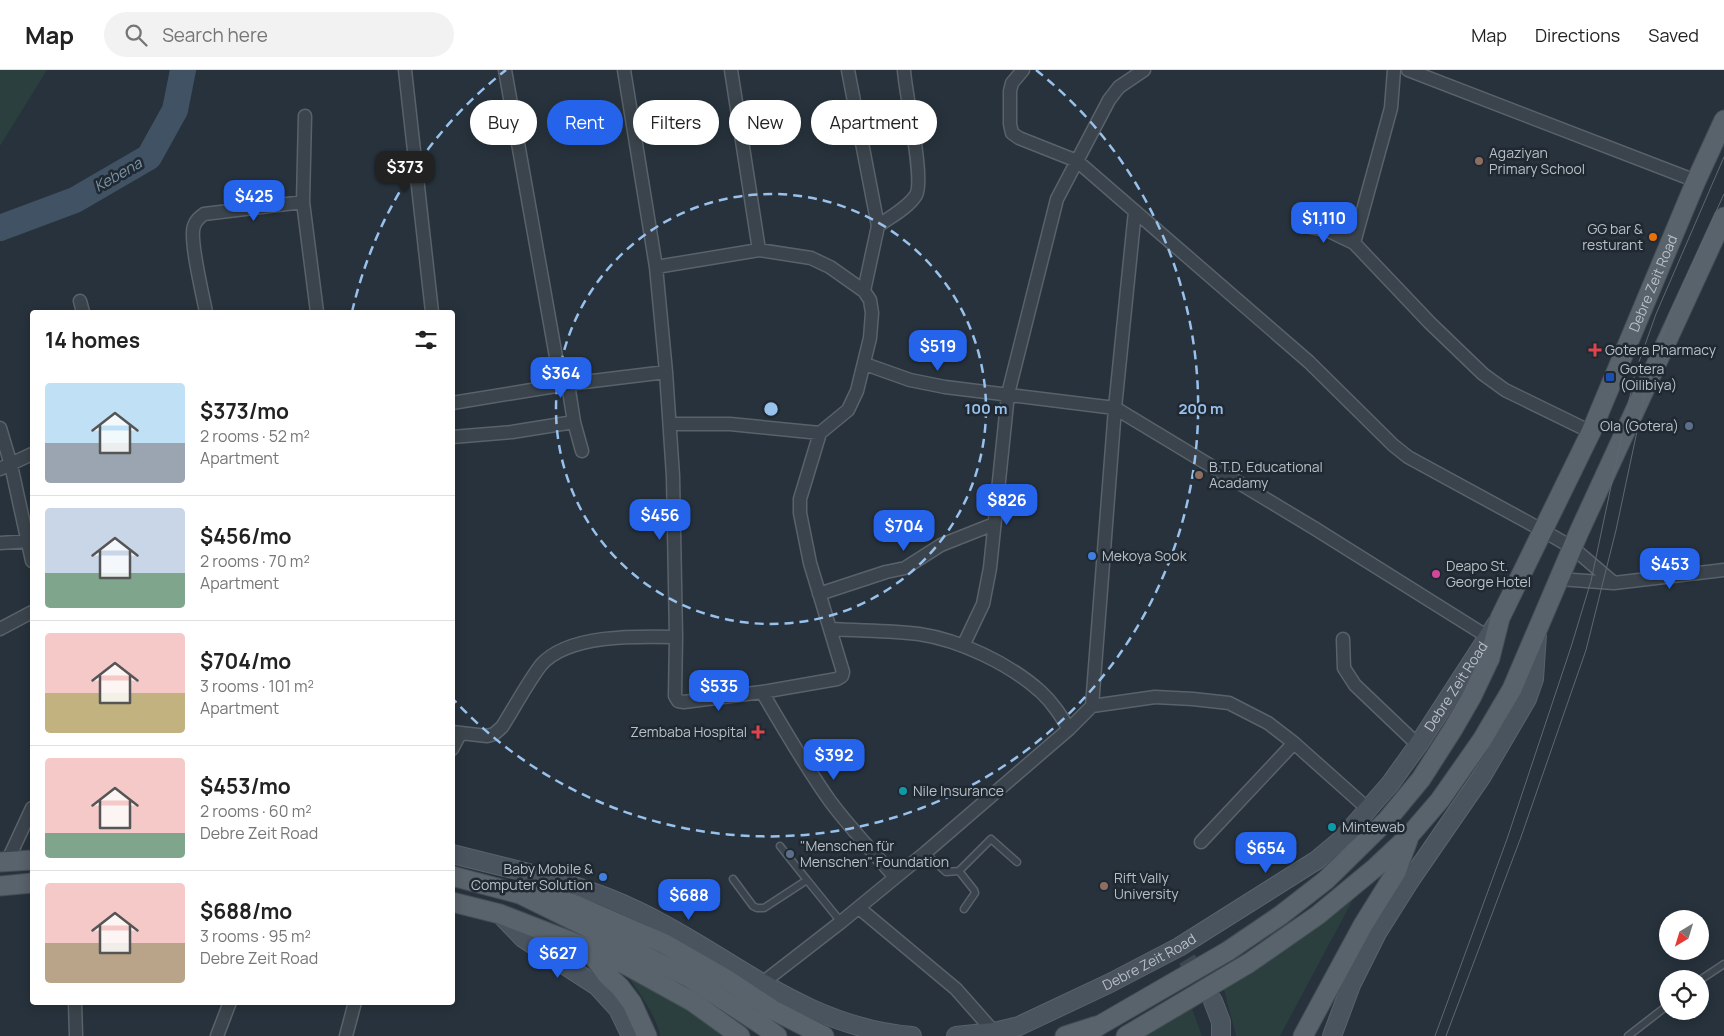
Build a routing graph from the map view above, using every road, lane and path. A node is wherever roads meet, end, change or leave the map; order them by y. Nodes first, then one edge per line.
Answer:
1 (405, 70) edge
2 (505, 70) edge
3 (624, 70) edge
4 (731, 70) edge
5 (848, 70) edge
6 (904, 70) edge
7 (1023, 70) edge
8 (1144, 70) edge
9 (1394, 70) edge
10 (1408, 70) edge
11 (305, 116) dead end
12 (1724, 120) edge
13 (1077, 160) junction
14 (1696, 181) junction
15 (303, 202) junction
16 (1135, 211) junction
17 (1724, 217) edge
18 (1301, 225) dead end
19 (878, 226) junction
20 (1354, 243) junction
21 (759, 250) junction
22 (656, 267) junction
23 (864, 291) junction
24 (206, 310) edge
25 (317, 310) edge
26 (432, 310) edge
27 (865, 364) junction
28 (666, 372) junction
29 (564, 384) junction
30 (1008, 394) junction
31 (455, 402) edge
32 (1115, 408) junction
33 (574, 422) junction
34 (670, 424) junction
35 (0, 428) edge
36 (1591, 432) junction
37 (820, 434) junction
38 (455, 437) edge
39 (582, 451) dead end
40 (30, 455) edge
41 (5, 467) edge
42 (994, 524) junction
43 (1542, 530) junction
44 (29, 540) junction
45 (0, 543) edge
46 (30, 547) edge
47 (1573, 548) junction
48 (1724, 570) edge
49 (1559, 579) junction
50 (1614, 583) junction
51 (819, 594) junction
52 (30, 613) edge
53 (1500, 618) junction
54 (0, 629) edge
55 (831, 629) junction
56 (1537, 630) junction
57 (676, 637) junction
58 (1488, 637) junction
59 (1344, 639) dead end
60 (963, 646) junction
61 (762, 692) junction
62 (1092, 706) junction
63 (1069, 729) junction
64 (456, 733) edge
65 (1294, 743) junction
66 (1418, 745) junction
67 (1368, 809) junction
68 (30, 812) edge
69 (1409, 836) junction
70 (1201, 842) dead end
71 (780, 846) dead end
72 (925, 854) junction
73 (455, 855) edge
74 (30, 860) edge
75 (4, 862) edge
76 (1017, 862) dead end
77 (960, 871) junction
78 (455, 877) edge
79 (895, 877) junction
80 (733, 879) dead end
81 (807, 880) junction
82 (30, 883) edge
83 (0, 886) edge
84 (520, 894) junction
85 (455, 903) edge
86 (858, 908) junction
87 (964, 909) dead end
88 (500, 914) junction
89 (842, 922) junction
90 (588, 948) junction
91 (1724, 964) edge
92 (1709, 974) edge
93 (761, 984) junction
94 (1213, 1001) tunnel mouth
95 (75, 1005) edge
96 (229, 1005) edge
97 (354, 1005) edge
98 (1659, 1012) edge
99 (1092, 1031) edge
100 (994, 1032) junction
101 (1304, 1034) edge
102 (76, 1036) edge
103 (217, 1036) edge
104 (346, 1036) edge
105 (630, 1036) edge
106 (647, 1036) edge
107 (740, 1036) edge
108 (777, 1036) edge
109 (824, 1036) edge
110 (912, 1036) edge
111 (956, 1036) edge
112 (1065, 1036) edge
113 (1126, 1036) edge
114 (1221, 1036) edge
115 (1332, 1036) edge
116 (1628, 1036) edge

1 - 26 street
2 - 29 street
3 - 22 street
4 - 21 street
5 - 19 street
6 - 19 street
7 - 13 street
8 - 13 street
9 - 20 street
10 - 14 street
11 - 15 street
12 - 14 main road, Debre Zeit Road
13 - 16 street
13 - 30 street
14 - 36 main road, Debre Zeit Road
15 - 24 street
15 - 25 street
16 - 32 street
16 - 43 street
17 - 47 main road
18 - 20 street
19 - 23 street
20 - 36 street
21 - 22 street
21 - 23 street
22 - 28 street
23 - 27 street
27 - 30 street
27 - 37 street
28 - 29 street
28 - 34 street
29 - 31 street
29 - 33 street
30 - 32 street
30 - 42 street
32 - 58 street
32 - 62 street
33 - 38 street
33 - 39 street
34 - 37 street
34 - 57 street
35 - 41 street
36 - 43 main road, Debre Zeit Road
37 - 51 street
40 - 41 street
41 - 44 street
42 - 51 street
42 - 60 street
43 - 47 street
43 - 53 main road, Debre Zeit Road
44 - 45 street
44 - 46 street
47 - 49 main road
47 - 50 street
48 - 50 street
49 - 50 street
49 - 56 main road
51 - 55 street
52 - 54 street
53 - 58 main road, Debre Zeit Road
53 - 99 main road
55 - 60 street
55 - 61 street
56 - 69 main road
56 - 115 main road
57 - 61 street
57 - 64 street
58 - 66 main road, Debre Zeit Road
59 - 66 street
60 - 63 street
61 - 79 street
62 - 63 street
62 - 65 street
63 - 72 street
65 - 67 street
65 - 70 street
66 - 67 main road, Debre Zeit Road
67 - 100 main road, Debre Zeit Road
68 - 75 street
69 - 101 main road
69 - 113 main road
71 - 81 lane
72 - 77 lane
72 - 79 street
73 - 93 main road
74 - 75 main road
76 - 77 lane
77 - 87 lane
78 - 84 main road
79 - 86 street
80 - 81 lane
81 - 89 lane
82 - 83 main road
84 - 108 main road
84 - 109 main road
85 - 88 main road
86 - 89 street
86 - 100 street
88 - 90 main road
88 - 105 main road
89 - 93 street
90 - 106 main road
90 - 107 main road
91 - 92 lane
93 - 110 main road
94 - 114 main road
95 - 102 street
96 - 103 street
97 - 104 street
98 - 116 lane
99 - 112 main road
100 - 111 main road, Debre Zeit Road

